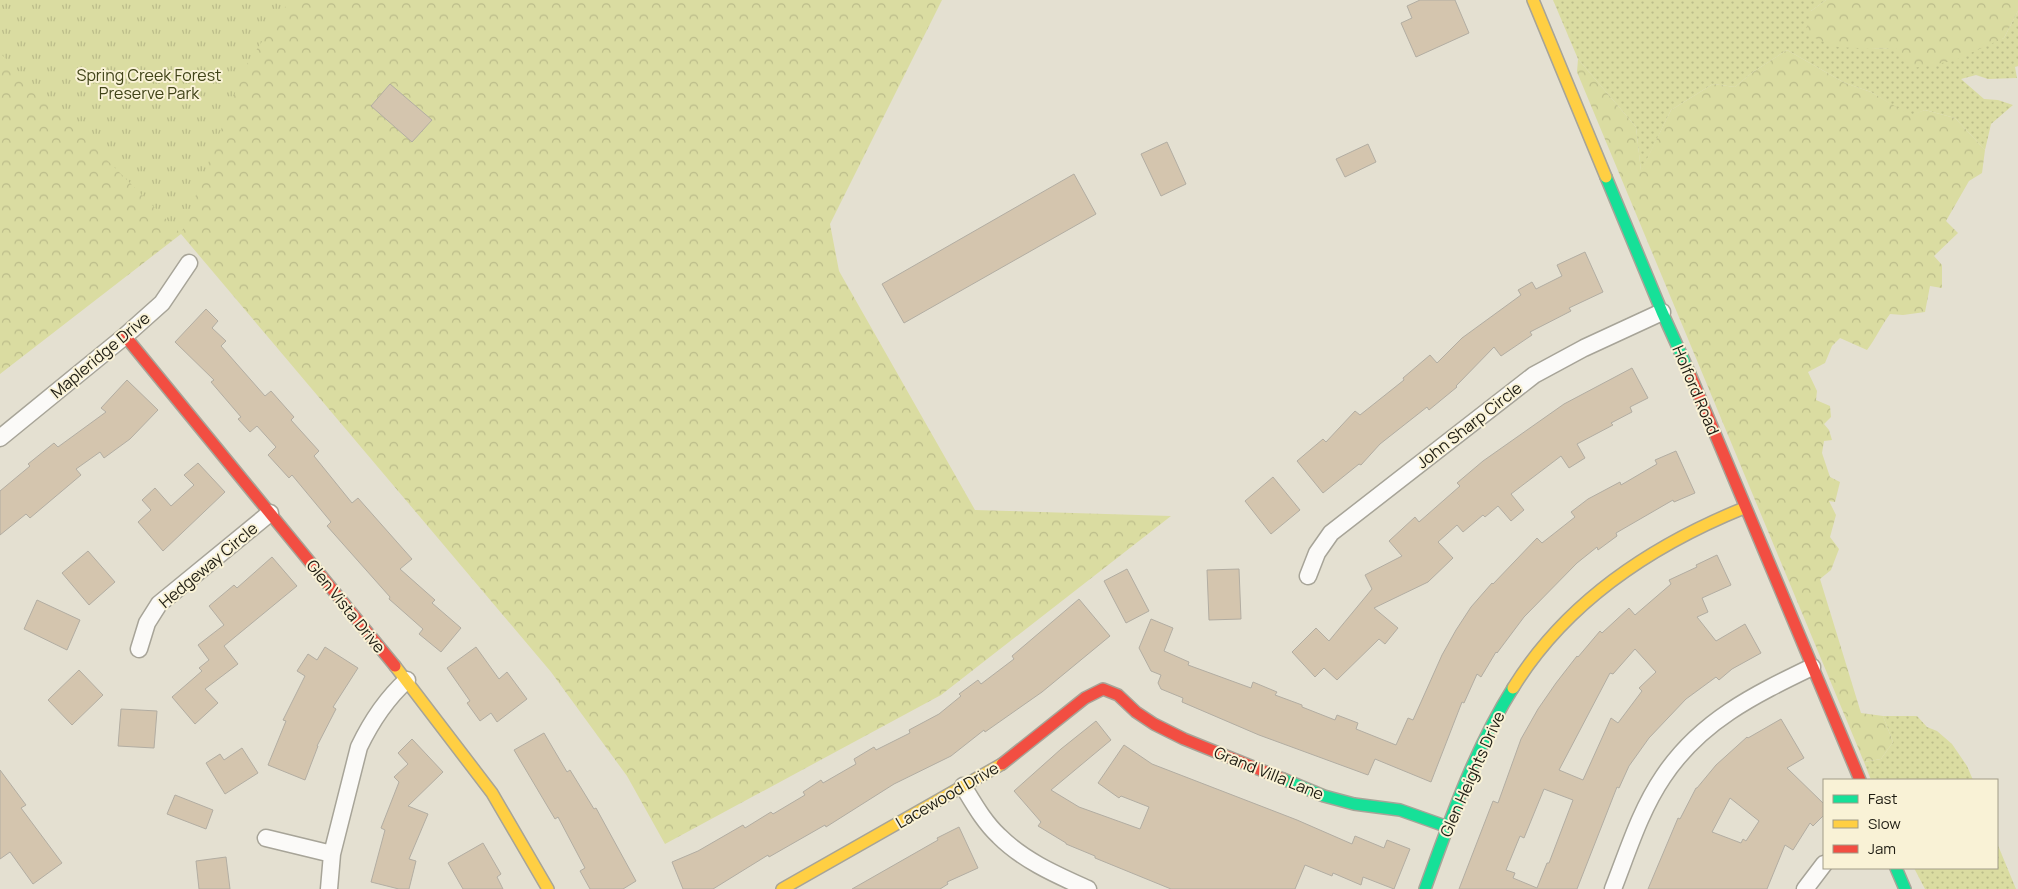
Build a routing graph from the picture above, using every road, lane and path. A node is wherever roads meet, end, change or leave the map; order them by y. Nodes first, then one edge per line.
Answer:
1 (1533, 0) edge
2 (189, 263) dead end
3 (1662, 312) junction
4 (125, 336) junction
5 (0, 438) edge
6 (1744, 508) junction
7 (270, 513) junction
8 (1308, 576) dead end
9 (139, 649) dead end
10 (1812, 667) junction
11 (407, 680) junction
12 (1103, 689) joint
13 (1860, 779) edge
14 (963, 786) junction
15 (1448, 826) junction
16 (266, 838) dead end
17 (332, 854) junction
18 (1823, 865) edge
19 (1896, 869) edge
20 (329, 889) edge
21 (548, 889) edge
22 (782, 889) edge
23 (1088, 889) edge
24 (1425, 889) edge
25 (1613, 889) edge
26 (1805, 889) edge
27 (1905, 889) edge

1 - 3 street, Holford Road
2 - 4 street, Mapleridge Drive
3 - 6 street, Holford Road
3 - 8 street, John Sharp Circle
4 - 5 street, Mapleridge Drive
4 - 7 street, Glen Vista Drive
6 - 10 street, Holford Road
6 - 15 street, Glen Heights Drive
7 - 9 street, Hedgeway Circle
7 - 11 street, Glen Vista Drive
10 - 13 street, Holford Road
10 - 25 street
11 - 17 street
11 - 21 street, Glen Vista Drive
12 - 14 street, Lacewood Drive
12 - 15 street, Grand Villa Lane
14 - 22 street, Lacewood Drive
14 - 23 street
15 - 24 street, Glen Heights Drive
16 - 17 street
17 - 20 street
18 - 26 street
19 - 27 street

